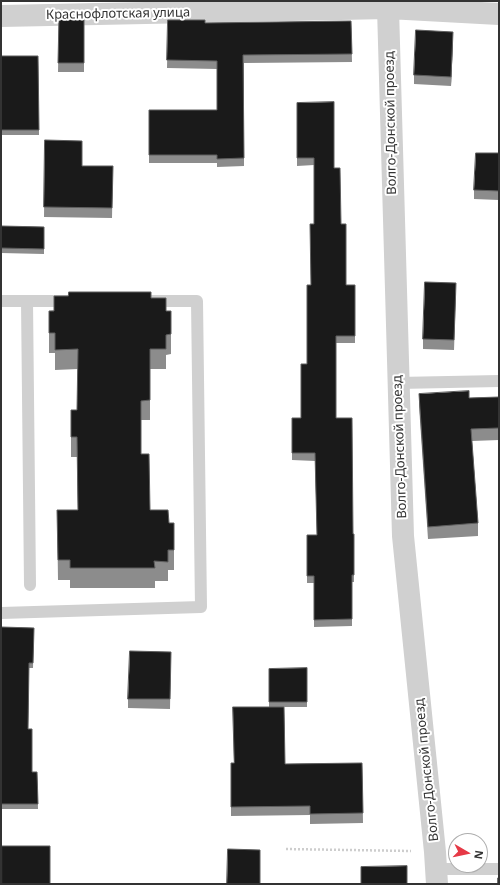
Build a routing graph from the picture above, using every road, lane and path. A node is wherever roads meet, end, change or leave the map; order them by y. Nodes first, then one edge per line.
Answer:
1 (388, 8) junction
2 (499, 14) edge
3 (1, 16) edge
4 (1, 301) edge
5 (27, 301) junction
6 (86, 301) edge
7 (134, 301) edge
8 (499, 380) edge
9 (398, 383) junction
10 (30, 584) dead end
11 (1, 613) edge
12 (286, 849) dead end
13 (436, 868) edge
14 (499, 869) edge

1 - 2 street, Краснофлотская улица
1 - 3 street, Краснофлотская улица
1 - 9 street, Волго-Донской проезд
4 - 5 lane
5 - 6 lane
5 - 10 lane
7 - 11 lane
8 - 9 lane
9 - 13 street, Волго-Донской проезд
12 - 13 path
13 - 14 lane

